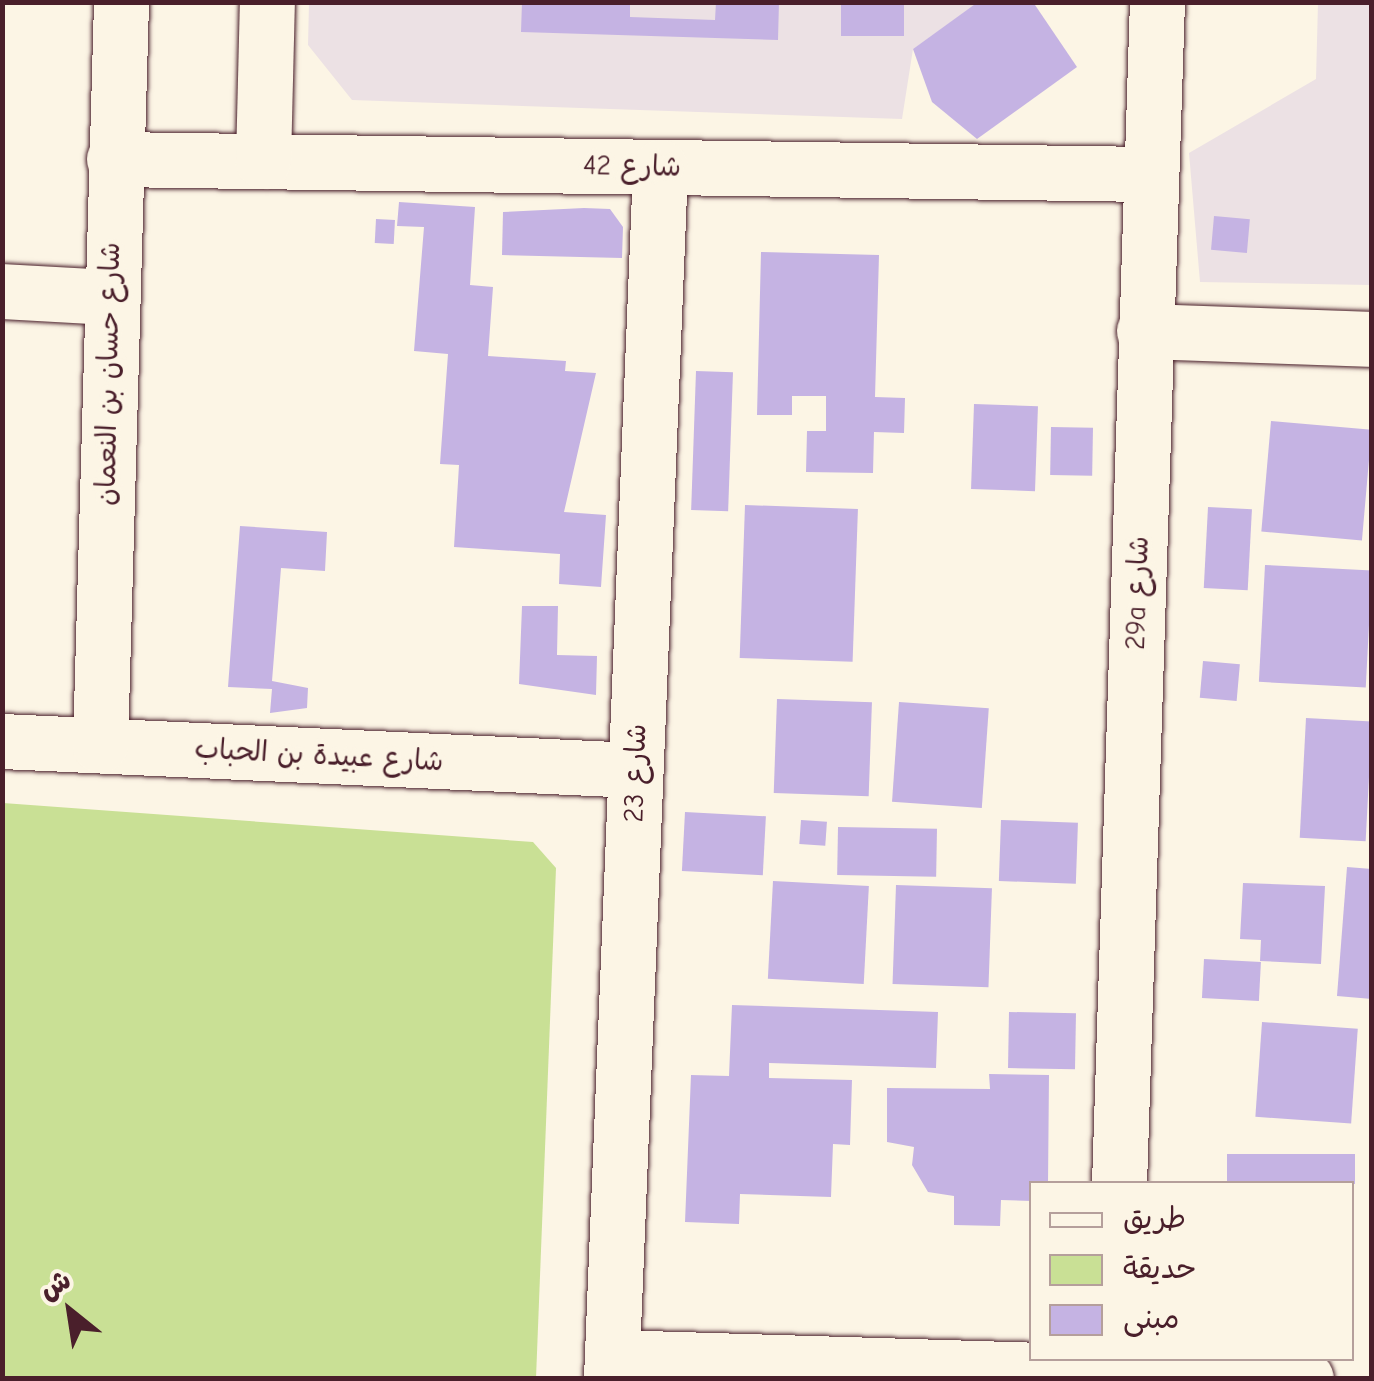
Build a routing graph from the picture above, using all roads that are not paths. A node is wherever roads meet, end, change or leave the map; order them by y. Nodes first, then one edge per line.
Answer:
1 (121, 2) edge
2 (267, 2) edge
3 (1157, 2) edge
4 (114, 159) junction
5 (263, 161) junction
6 (660, 166) junction
7 (1149, 174) junction
8 (2, 291) edge
9 (109, 297) junction
10 (1144, 331) junction
11 (1372, 339) edge
12 (2, 741) edge
13 (100, 745) junction
14 (635, 770) junction
15 (1119, 1181) edge
16 (1021, 1364) edge
17 (1187, 1367) edge
18 (612, 1368) edge
19 (1306, 1378) edge

1 - 4 street, شارع حسان بن النعمان
2 - 5 street
3 - 7 street, 29a شارع
4 - 5 street, شارع 42
4 - 9 street, شارع حسان بن النعمان
5 - 6 street, شارع 42
6 - 7 street, شارع 42
6 - 14 street, شارع 23
7 - 10 street, 29a شارع
8 - 9 street
9 - 13 street, شارع حسان بن النعمان
10 - 11 street
10 - 15 street, 29a شارع
12 - 13 street, شارع عبيدة بن الحباب
13 - 14 street, شارع عبيدة بن الحباب
14 - 18 street, شارع 23
16 - 17 street
16 - 18 street
17 - 19 street

